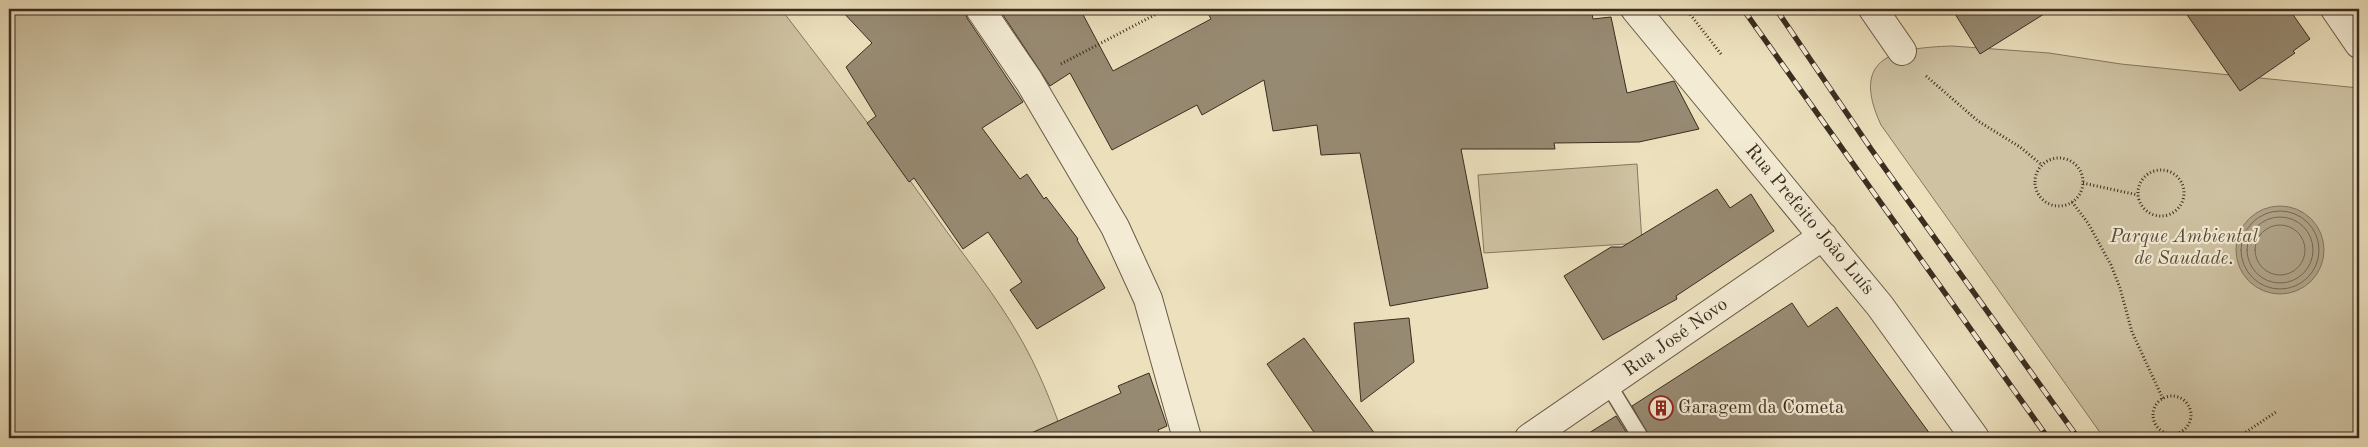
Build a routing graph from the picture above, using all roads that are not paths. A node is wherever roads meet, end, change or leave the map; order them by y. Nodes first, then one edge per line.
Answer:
1 (980, 9) edge
2 (1635, 9) edge
3 (1873, 9) edge
4 (2335, 9) edge
5 (2359, 44) edge
6 (1902, 51) road end
7 (1823, 236) junction
8 (1608, 384) junction
9 (1187, 438) edge
10 (1529, 438) edge
11 (1641, 438) edge
12 (1975, 438) edge

1 - 9 street
2 - 7 street, Rua Prefeito João Luís
3 - 6 street
4 - 5 street
7 - 8 street, Rua José Novo
7 - 12 street, Rua Prefeito João Luís
8 - 10 street, Rua José Novo
8 - 11 lane

